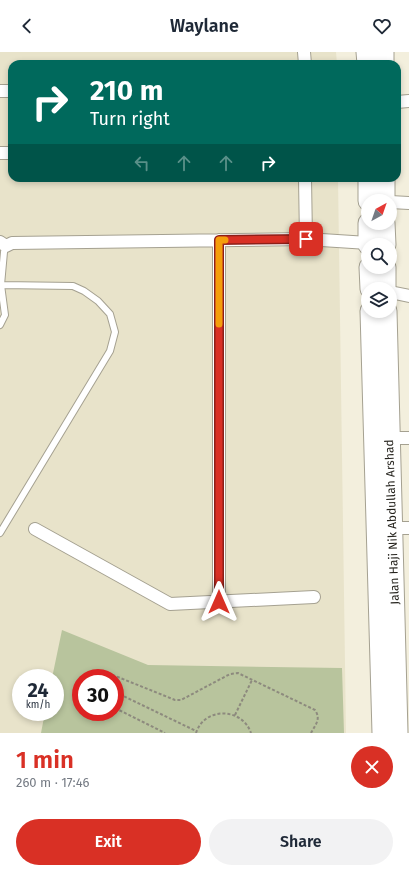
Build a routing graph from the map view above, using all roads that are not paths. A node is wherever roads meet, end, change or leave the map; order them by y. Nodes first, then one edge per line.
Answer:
1 (305, 182) edge
2 (368, 182) edge
3 (385, 182) edge
4 (368, 194) edge
5 (385, 194) edge
6 (397, 202) edge
7 (409, 203) edge
8 (306, 239) junction
9 (219, 240) junction
10 (361, 243) edge
11 (3, 244) edge
12 (1, 285) junction
13 (397, 293) edge
14 (409, 296) edge
15 (370, 318) edge
16 (387, 318) edge
17 (0, 325) edge
18 (389, 438) junction
19 (409, 438) edge
20 (401, 528) edge
21 (35, 529) dead end
22 (0, 533) edge
23 (314, 598) dead end
24 (219, 602) junction
25 (382, 733) edge
26 (398, 733) edge

1 - 8 street
2 - 4 main road
3 - 5 main road
6 - 7 street
8 - 9 street
8 - 10 street
9 - 11 street
9 - 24 street
11 - 12 lane
12 - 17 lane
12 - 22 lane
13 - 14 street
15 - 25 main road, Jalan Haji Nik Abdullah Arshad
16 - 18 main road, Jalan Haji Nik Abdullah Arshad
18 - 19 street
18 - 20 main road, Jalan Haji Nik Abdullah Arshad
20 - 26 main road, Jalan Haji Nik Abdullah Arshad
21 - 24 street
23 - 24 street

